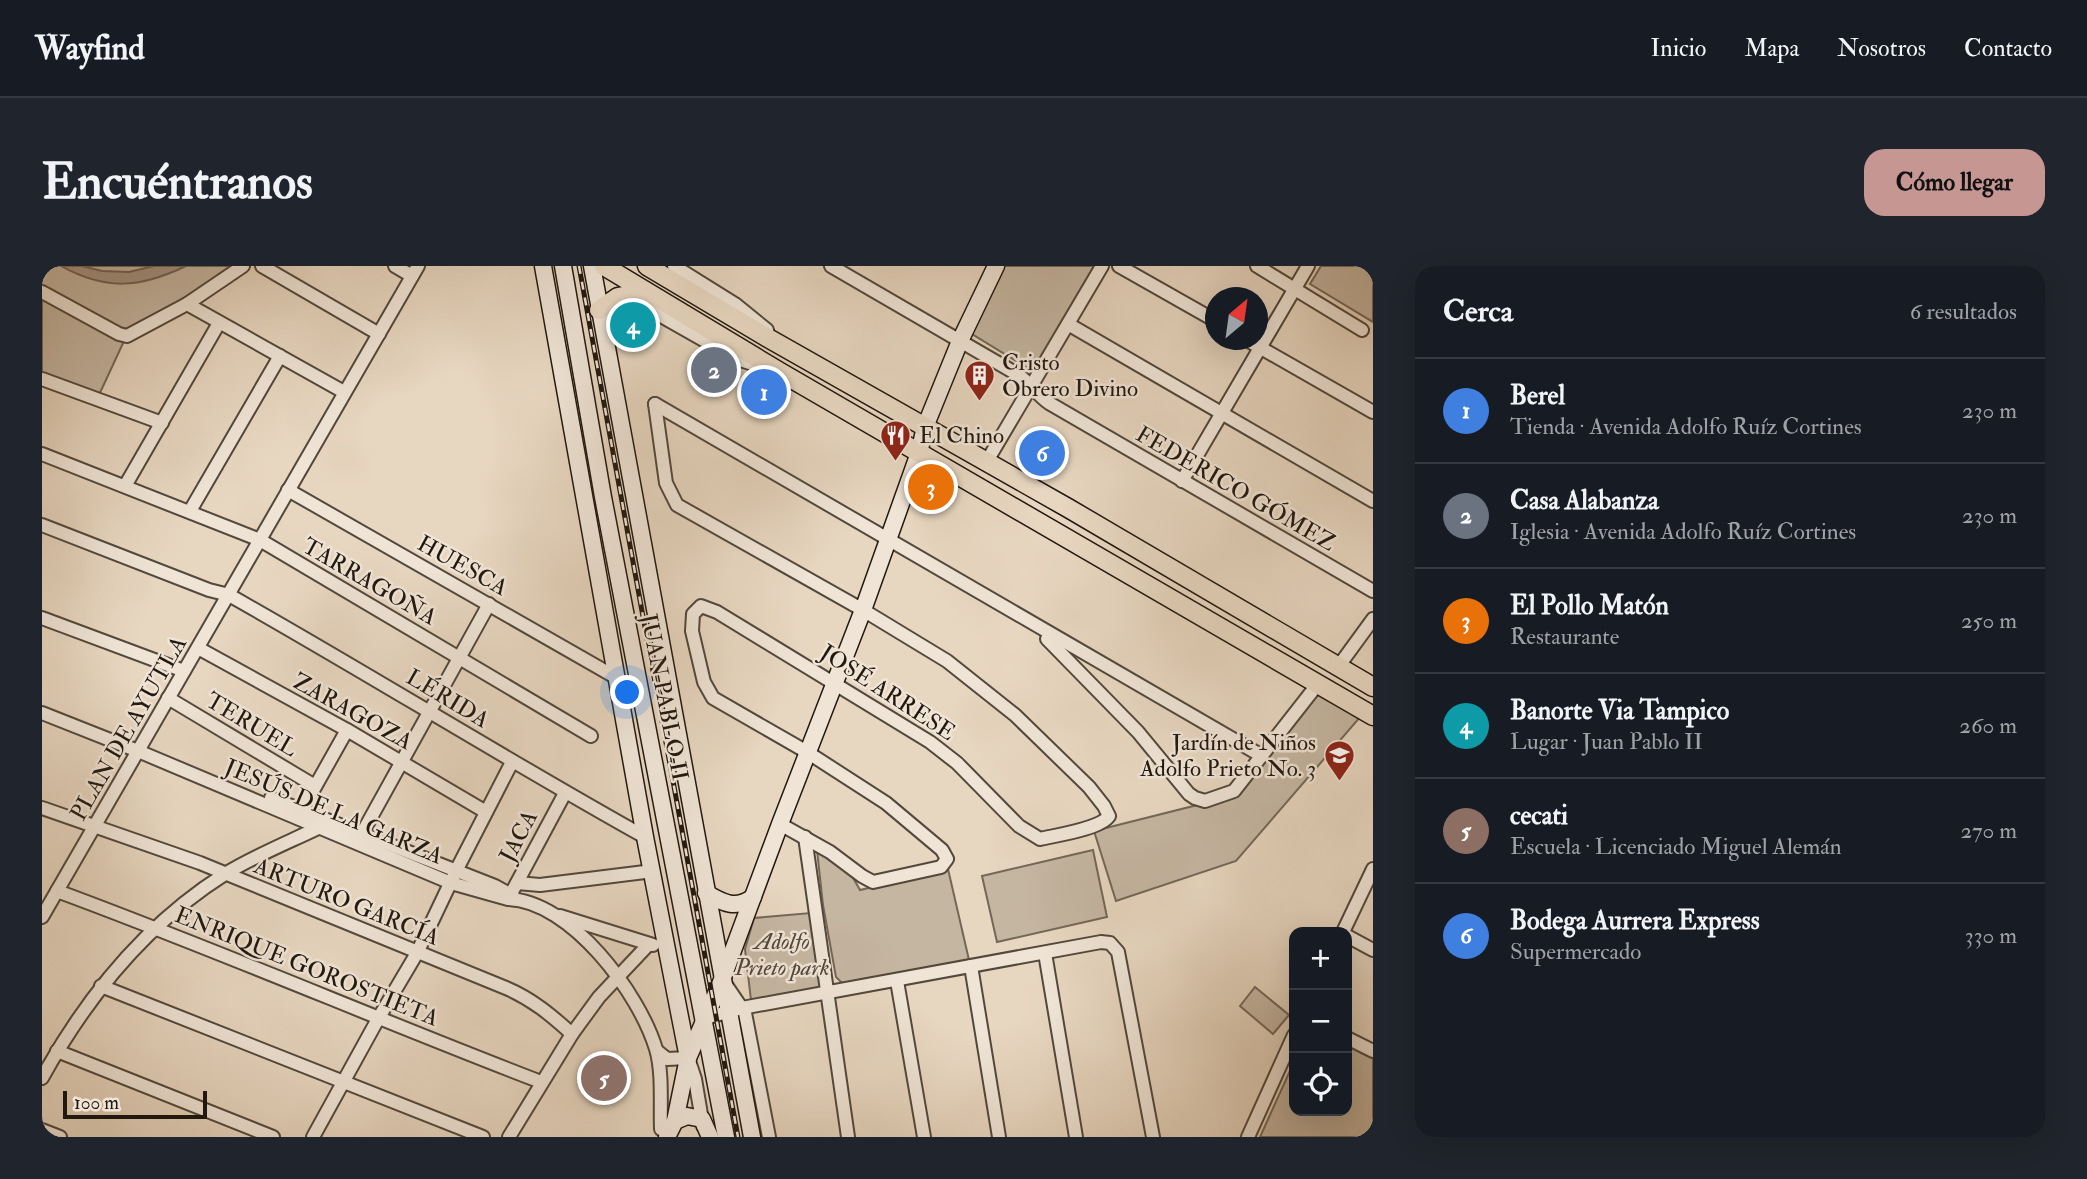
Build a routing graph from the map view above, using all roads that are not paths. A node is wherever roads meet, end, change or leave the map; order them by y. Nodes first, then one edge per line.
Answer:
1 (243, 266) edge
2 (262, 266) edge
3 (395, 266) edge
4 (543, 266) edge
5 (563, 266) edge
6 (592, 266) edge
7 (604, 266) edge
8 (647, 266) edge
9 (675, 266) edge
10 (831, 266) edge
11 (996, 266) edge
12 (1102, 266) edge
13 (1119, 266) edge
14 (1257, 266) edge
15 (1308, 266) edge
16 (415, 271) edge
17 (1295, 288) junction
18 (42, 292) edge
19 (636, 293) junction
20 (187, 303) junction
21 (599, 310) junction
22 (1205, 315) edge
23 (219, 323) junction
24 (1068, 324) junction
25 (1362, 330) dead end
26 (379, 334) junction
27 (1268, 337) edge
28 (768, 338) junction
29 (961, 341) junction
30 (578, 350) junction
31 (1261, 350) edge
32 (1265, 350) edge
33 (280, 356) junction
34 (562, 376) junction
35 (42, 379) edge
36 (1031, 384) junction
37 (344, 392) junction
38 (1373, 412) edge
39 (1222, 413) junction
40 (162, 423) junction
41 (925, 427) junction
42 (919, 453) junction
43 (42, 454) edge
44 (986, 461) junction
45 (1182, 481) junction
46 (125, 486) junction
47 (288, 490) junction
48 (603, 497) junction
49 (1373, 500) edge
50 (190, 511) junction
51 (42, 525) edge
52 (260, 540) junction
53 (889, 541) junction
54 (1373, 591) edge
55 (229, 595) junction
56 (489, 604) junction
57 (863, 610) junction
58 (42, 618) edge
59 (1373, 619) edge
60 (1035, 626) junction
61 (610, 640) junction
62 (198, 648) junction
63 (459, 657) junction
64 (1338, 667) junction
65 (184, 671) junction
66 (617, 678) junction
67 (835, 682) junction
68 (1317, 685) junction
69 (1373, 687) edge
70 (168, 698) junction
71 (431, 712) junction
72 (42, 713) edge
73 (1373, 716) edge
74 (347, 730) junction
75 (591, 736) dead end
76 (139, 749) junction
77 (807, 752) junction
78 (1262, 756) junction
79 (512, 762) junction
80 (402, 763) junction
81 (315, 786) junction
82 (565, 793) junction
83 (42, 808) edge
84 (302, 810) junction
85 (486, 812) junction
86 (780, 824) junction
87 (94, 827) junction
88 (320, 827) junction
89 (645, 837) junction
90 (805, 837) junction
91 (359, 838) junction
92 (1373, 869) edge
93 (653, 871) junction
94 (226, 873) junction
95 (453, 877) junction
96 (57, 891) junction
97 (706, 893) junction
98 (513, 894) junction
99 (753, 897) junction
100 (44, 911) edge
101 (553, 914) junction
102 (1345, 927) edge
103 (156, 928) junction
104 (1352, 939) edge
105 (649, 944) junction
106 (666, 946) junction
107 (1373, 950) edge
108 (417, 953) junction
109 (1045, 953) junction
110 (971, 966) junction
111 (620, 977) junction
112 (722, 980) junction
113 (897, 981) junction
114 (101, 986) junction
115 (828, 993) junction
116 (735, 1009) junction
117 (705, 1018) junction
118 (378, 1019) junction
119 (572, 1034) junction
120 (1352, 1040) edge
121 (1289, 1046) edge
122 (57, 1051) junction
123 (657, 1051) junction
124 (1373, 1051) edge
125 (688, 1058) junction
126 (42, 1078) edge
127 (541, 1082) junction
128 (342, 1083) junction
129 (702, 1119) junction
130 (42, 1130) edge
131 (665, 1131) edge
132 (60, 1137) edge
133 (273, 1137) edge
134 (313, 1137) edge
135 (483, 1137) edge
136 (509, 1137) edge
137 (707, 1137) edge
138 (726, 1137) edge
139 (752, 1137) edge
140 (769, 1137) edge
141 (848, 1137) edge
142 (924, 1137) edge
143 (999, 1137) edge
144 (1076, 1137) edge
145 (1153, 1137) edge
146 (1248, 1137) edge

1 - 20 street
2 - 26 street
3 - 16 street
4 - 34 main road
5 - 30 main road, JUAN PABLO II
6 - 21 main road, JUAN PABLO II
7 - 19 main road
8 - 28 main road
9 - 28 street
10 - 29 street, FEDERICO GÓMEZ
11 - 29 main road
12 - 24 street
13 - 22 street
14 - 17 street
15 - 17 street
16 - 26 street, PLAN DE AYUTLA
17 - 25 street
17 - 27 street
18 - 20 street
19 - 21 main road
19 - 42 main road
20 - 23 street
21 - 97 main road, JUAN PABLO II
23 - 33 street
23 - 40 street
24 - 36 street
24 - 39 street
26 - 37 street, PLAN DE AYUTLA
28 - 41 main road
29 - 36 street, FEDERICO GÓMEZ
29 - 41 main road
30 - 34 main road
30 - 48 main road, JUAN PABLO II
31 - 39 street
32 - 38 street
33 - 37 street
33 - 50 street
34 - 61 main road
35 - 40 street
36 - 44 street
36 - 45 street, FEDERICO GÓMEZ
37 - 47 street, PLAN DE AYUTLA
39 - 45 street
39 - 49 street
40 - 46 street
41 - 42 main road
41 - 44 main road
42 - 53 main road
42 - 68 main road
43 - 46 street, TARRAGOÑA
44 - 64 main road
45 - 54 street, FEDERICO GÓMEZ
46 - 50 street, TARRAGOÑA
47 - 52 street, PLAN DE AYUTLA
47 - 56 street, HUESCA
48 - 61 main road
48 - 117 main road, JUAN PABLO II
50 - 52 street, TARRAGOÑA
51 - 55 street, LÉRIDA
52 - 55 street, PLAN DE AYUTLA
52 - 63 street, TARRAGOÑA
53 - 57 main road
53 - 57 street
53 - 60 street
55 - 62 street, PLAN DE AYUTLA
55 - 71 street, LÉRIDA
56 - 63 street
56 - 66 street, HUESCA
57 - 67 main road
57 - 67 street, JOSÉ ARRESE
58 - 65 street
59 - 64 street
60 - 78 street
60 - 78 street
61 - 66 main road
62 - 65 street, PLAN DE AYUTLA
62 - 74 street, ZARAGOZA
63 - 71 street
63 - 75 street, TARRAGOÑA
64 - 69 main road
65 - 70 street, PLAN DE AYUTLA
66 - 89 main road
67 - 77 main road
67 - 77 street, JOSÉ ARRESE
68 - 73 main road
68 - 78 street
70 - 76 street, PLAN DE AYUTLA
70 - 81 street, TERUEL
71 - 79 street, LÉRIDA
71 - 80 street
72 - 76 street
74 - 80 street, ZARAGOZA
74 - 81 street
76 - 84 street, JESÚS DE LA GARZA
76 - 87 street, PLAN DE AYUTLA
76 - 88 street, JESÚS DE LA GARZA
77 - 86 main road
77 - 90 street
79 - 82 street, LÉRIDA
79 - 85 street
80 - 85 street, ZARAGOZA
80 - 91 street
81 - 84 street
82 - 89 street, LÉRIDA
82 - 98 street, JACA
83 - 87 street, ARTURO GARCÍA
84 - 91 street, JESÚS DE LA GARZA
85 - 95 street
86 - 90 street
86 - 99 main road
87 - 94 street, ARTURO GARCÍA
87 - 96 street, PLAN DE AYUTLA
88 - 91 street, JESÚS DE LA GARZA
88 - 94 street
89 - 93 main road
90 - 115 street
91 - 95 street, JESÚS DE LA GARZA
92 - 102 street
93 - 98 street
93 - 106 main road
94 - 103 street
94 - 108 street, ARTURO GARCÍA
95 - 98 street, JESÚS DE LA GARZA
95 - 108 street
96 - 100 street, PLAN DE AYUTLA
96 - 103 street, ENRIQUE GOROSTIETA
97 - 99 main road
97 - 112 main road, JUAN PABLO II
98 - 101 street, JESÚS DE LA GARZA
99 - 112 main road
101 - 105 street
101 - 111 street, JESÚS DE LA GARZA
103 - 114 street
103 - 118 street, ENRIQUE GOROSTIETA
104 - 107 street
105 - 106 street
105 - 111 street
106 - 125 main road
108 - 118 street
108 - 119 street, ARTURO GARCÍA
109 - 110 street
109 - 144 street
109 - 145 street
110 - 113 street
110 - 143 street
111 - 119 street
111 - 123 street, JESÚS DE LA GARZA
112 - 116 main road, JUAN PABLO II
112 - 117 main road
113 - 115 street
113 - 142 street
114 - 122 street
114 - 128 street
115 - 116 street
115 - 141 street
116 - 117 street
116 - 139 main road, JUAN PABLO II
116 - 140 street
117 - 125 main road
117 - 138 main road, JUAN PABLO II
118 - 127 street, ENRIQUE GOROSTIETA
118 - 128 street
119 - 127 street
120 - 124 street
121 - 146 street
122 - 126 street
122 - 133 street
123 - 125 street
123 - 131 street, JESÚS DE LA GARZA
125 - 129 street
125 - 131 main road
127 - 136 street
128 - 134 street
128 - 135 street
129 - 131 main road
129 - 137 main road
130 - 132 street

